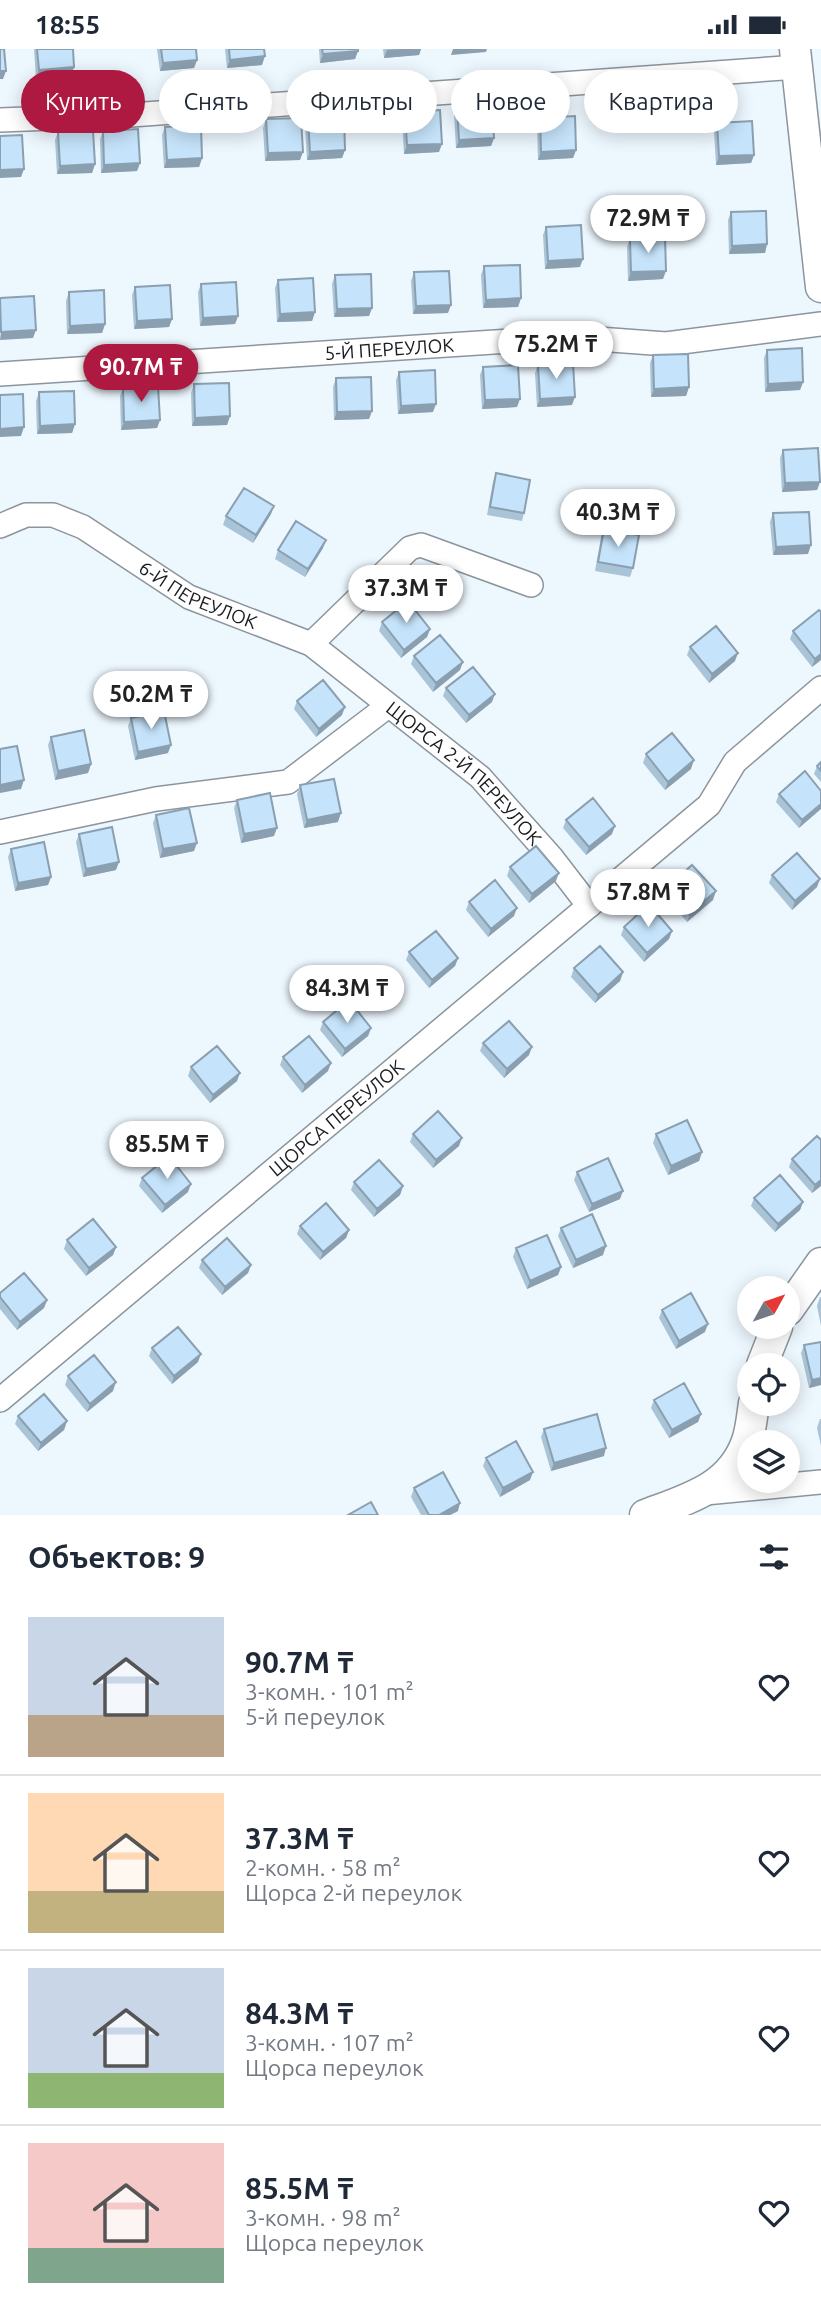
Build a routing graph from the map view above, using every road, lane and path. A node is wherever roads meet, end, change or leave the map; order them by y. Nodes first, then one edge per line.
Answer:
1 (796, 58) edge
2 (0, 120) edge
3 (821, 287) edge
4 (821, 324) edge
5 (0, 375) edge
6 (0, 526) edge
7 (530, 585) dead end
8 (312, 644) junction
9 (821, 688) edge
10 (388, 706) junction
11 (0, 832) edge
12 (589, 906) junction
13 (821, 1263) edge
14 (800, 1293) edge
15 (0, 1401) edge
16 (752, 1416) edge
17 (821, 1482) edge
18 (705, 1493) junction
19 (645, 1515) edge

1 - 2 street
1 - 3 street
4 - 5 street, 5-Й ПЕРЕУЛОК
6 - 8 street, 6-Й ПЕРЕУЛОК
7 - 8 street
8 - 10 street, 6-Й ПЕРЕУЛОК
9 - 12 street, ЩОРСА ПЕРЕУЛОК
10 - 11 street, ЩОРСА 2-Й ПЕРЕУЛОК
10 - 12 street, ЩОРСА 2-Й ПЕРЕУЛОК
12 - 15 street, ЩОРСА ПЕРЕУЛОК
13 - 14 street
16 - 18 street
17 - 18 street
18 - 19 street

